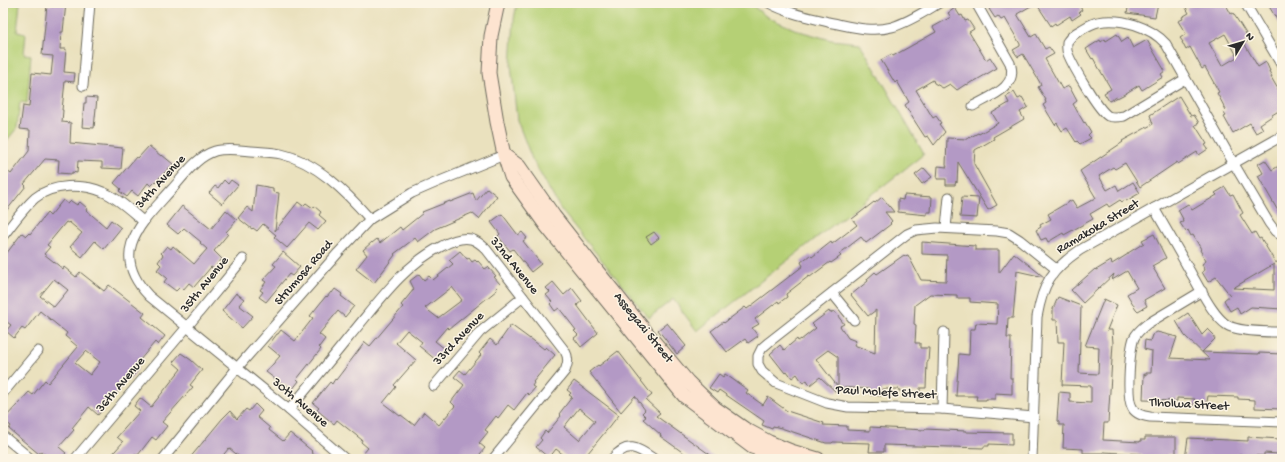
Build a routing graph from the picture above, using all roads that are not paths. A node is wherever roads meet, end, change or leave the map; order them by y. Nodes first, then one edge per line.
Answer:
1 (90, 3) edge
2 (498, 3) edge
3 (769, 3) edge
4 (939, 3) edge
5 (976, 3) edge
6 (1245, 3) edge
7 (1282, 66) edge
8 (1186, 79) junction
9 (83, 86) dead end
10 (973, 106) dead end
11 (1282, 136) edge
12 (504, 155) junction
13 (1234, 164) junction
14 (949, 196) dead end
15 (1154, 208) junction
16 (370, 220) junction
17 (143, 221) junction
18 (946, 228) junction
19 (3, 236) edge
20 (1282, 236) edge
21 (243, 259) dead end
22 (1056, 269) junction
23 (1202, 291) junction
24 (832, 293) junction
25 (523, 298) junction
26 (854, 320) dead end
27 (187, 327) junction
28 (944, 332) dead end
29 (1282, 332) edge
30 (38, 351) dead end
31 (237, 368) junction
32 (434, 386) dead end
33 (3, 393) edge
34 (942, 409) junction
35 (289, 410) junction
36 (1034, 417) junction
37 (1282, 422) edge
38 (3, 436) edge
39 (31, 459) edge
40 (75, 459) edge
41 (163, 459) edge
42 (345, 459) edge
43 (493, 459) edge
44 (612, 459) edge
45 (654, 459) edge
46 (787, 459) edge
47 (818, 459) edge
48 (1032, 459) edge

1 - 9 street
2 - 12 street, Assegaai Street
3 - 4 street
5 - 10 street
6 - 7 street
8 - 8 street
8 - 13 street
11 - 13 street, Ramakoka Street
12 - 16 street, Strumosa Road
12 - 46 street, Assegaai Street
12 - 47 street, Assegaai Street
13 - 15 street, Ramakoka Street
13 - 20 street
14 - 18 street
15 - 22 street, Ramakoka Street
15 - 23 street
16 - 17 street, 34th Avenue
16 - 31 street, Strumosa Road
17 - 19 street
17 - 27 street, 34th Avenue
18 - 22 street, Paul Molefe Street
18 - 24 street, Paul Molefe Street
21 - 27 street, 35th Avenue
22 - 36 street, Ramakoka Street
23 - 29 street
23 - 37 street, Tlholwa Street
24 - 26 street
24 - 34 street, Paul Molefe Street
25 - 32 street, 33rd Avenue
25 - 35 street, 32nd Avenue
25 - 43 street, 32nd Avenue
27 - 31 street, 34th Avenue
27 - 40 street, 36th Avenue
28 - 34 street
30 - 33 street
31 - 35 street, 30th Avenue
31 - 41 street, Strumosa Road
34 - 36 street, Paul Molefe Street
35 - 42 street, 30th Avenue
36 - 48 street, Ramakoka Street
38 - 39 street
44 - 45 street

